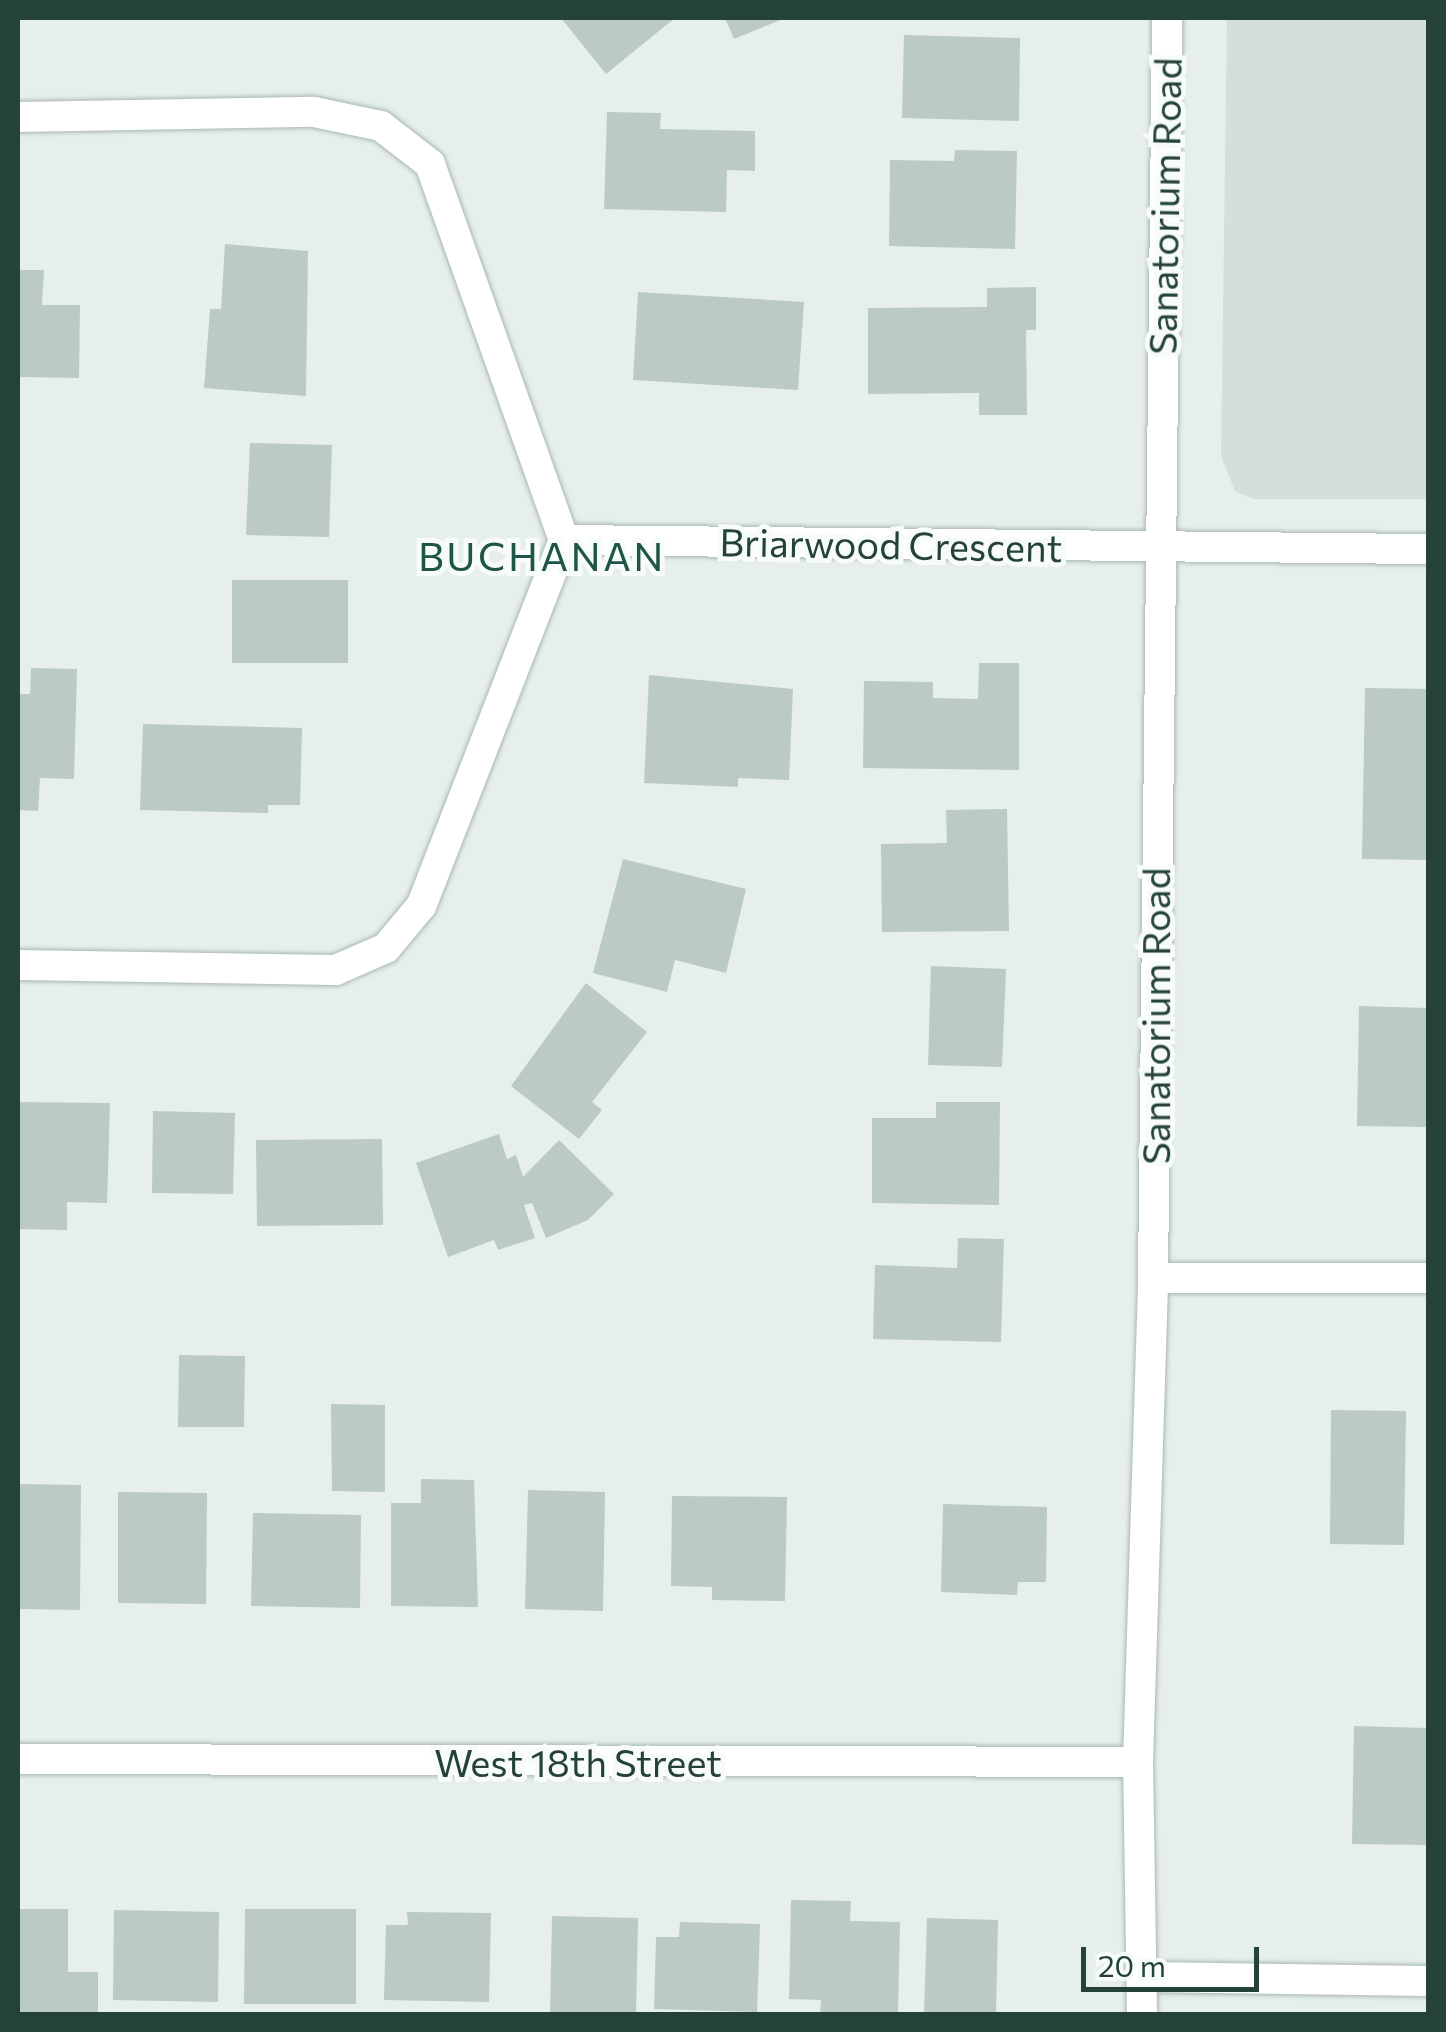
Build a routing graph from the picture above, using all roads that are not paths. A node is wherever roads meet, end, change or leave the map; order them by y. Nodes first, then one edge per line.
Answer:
1 (1167, 18) edge
2 (18, 117) edge
3 (564, 540) junction
4 (1158, 547) junction
5 (1428, 549) edge
6 (18, 965) edge
7 (1153, 1278) junction
8 (1428, 1278) edge
9 (18, 1759) edge
10 (1138, 1762) junction
11 (1143, 1977) junction
12 (1428, 1981) edge
13 (1142, 2014) edge

1 - 4 street, Sanatorium Road
2 - 3 street
3 - 4 street, Briarwood Crescent
3 - 6 street
4 - 5 street, Briarwood Crescent
4 - 7 street, Sanatorium Road
7 - 8 street
7 - 10 street, Sanatorium Road
9 - 10 street, West 18th Street
10 - 11 street, Sanatorium Road
11 - 12 street
11 - 13 street, Sanatorium Road

